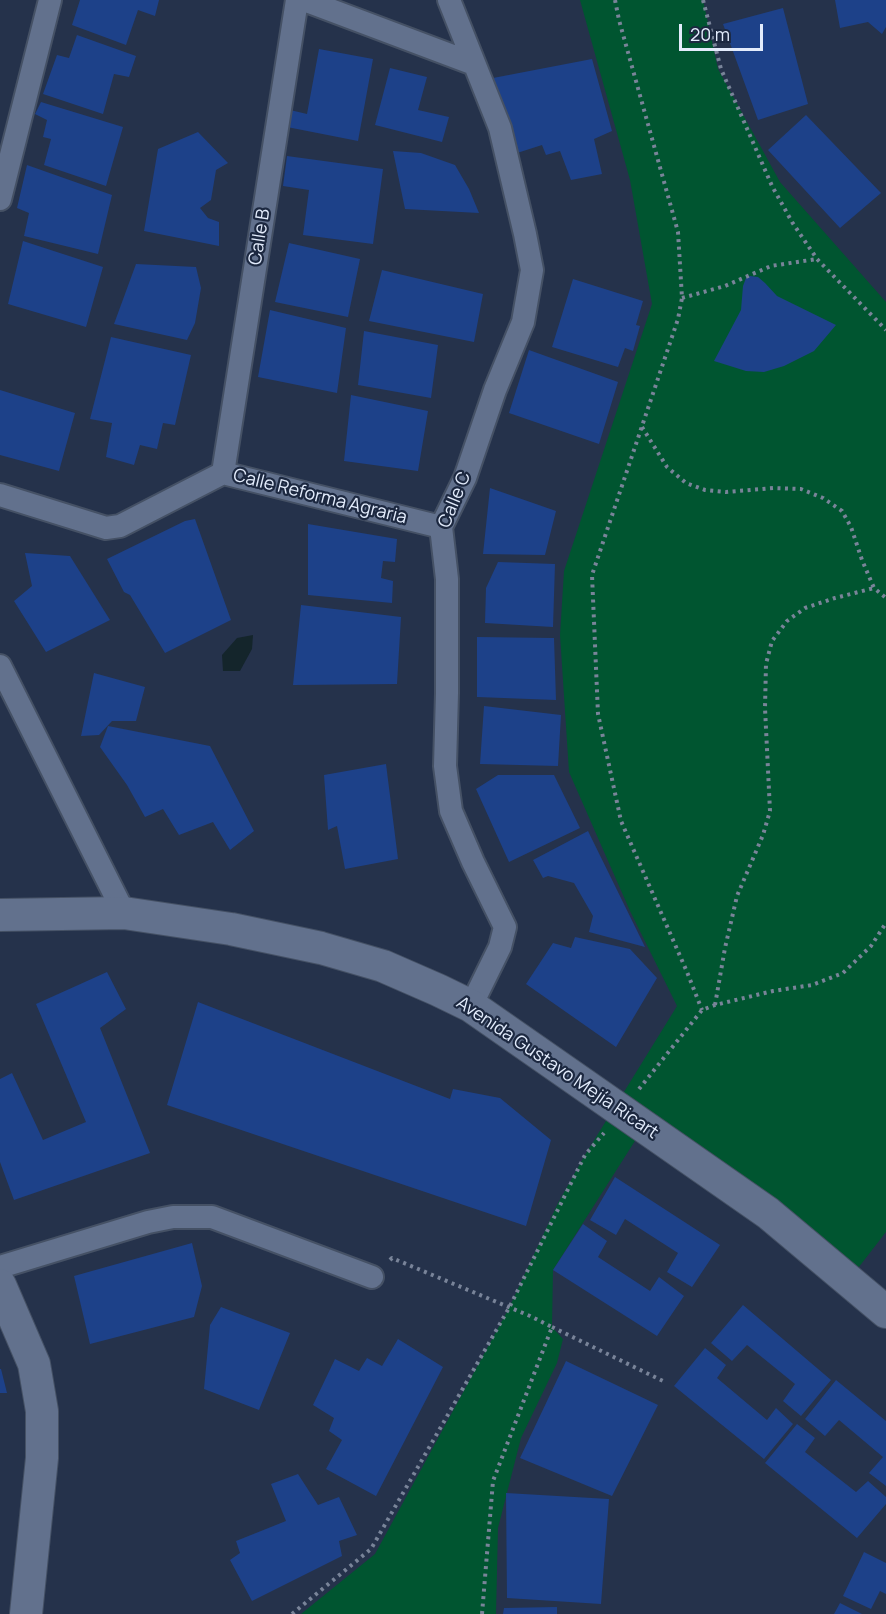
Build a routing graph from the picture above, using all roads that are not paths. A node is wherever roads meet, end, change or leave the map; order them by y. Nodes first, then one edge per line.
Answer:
1 (50, 0) edge
2 (297, 0) edge
3 (304, 0) edge
4 (449, 0) edge
5 (474, 64) junction
6 (0, 199) edge
7 (223, 473) junction
8 (0, 495) edge
9 (441, 527) junction
10 (0, 666) edge
11 (124, 913) junction
12 (0, 915) edge
13 (471, 1006) junction
14 (0, 1267) edge
15 (372, 1277) road end
16 (0, 1285) edge
17 (886, 1312) edge
18 (26, 1614) edge

1 - 6 street
2 - 7 street, Calle B
3 - 5 street
4 - 5 street, Calle C
5 - 9 street, Calle C
7 - 8 street, Calle Reforma Agraria
7 - 9 street, Calle Reforma Agraria
9 - 13 street, Calle C
10 - 11 street
11 - 12 street, Avenida Gustavo Mejía Ricart
11 - 13 street, Avenida Gustavo Mejía Ricart
13 - 17 street, Avenida Gustavo Mejía Ricart
14 - 15 street
16 - 18 street

